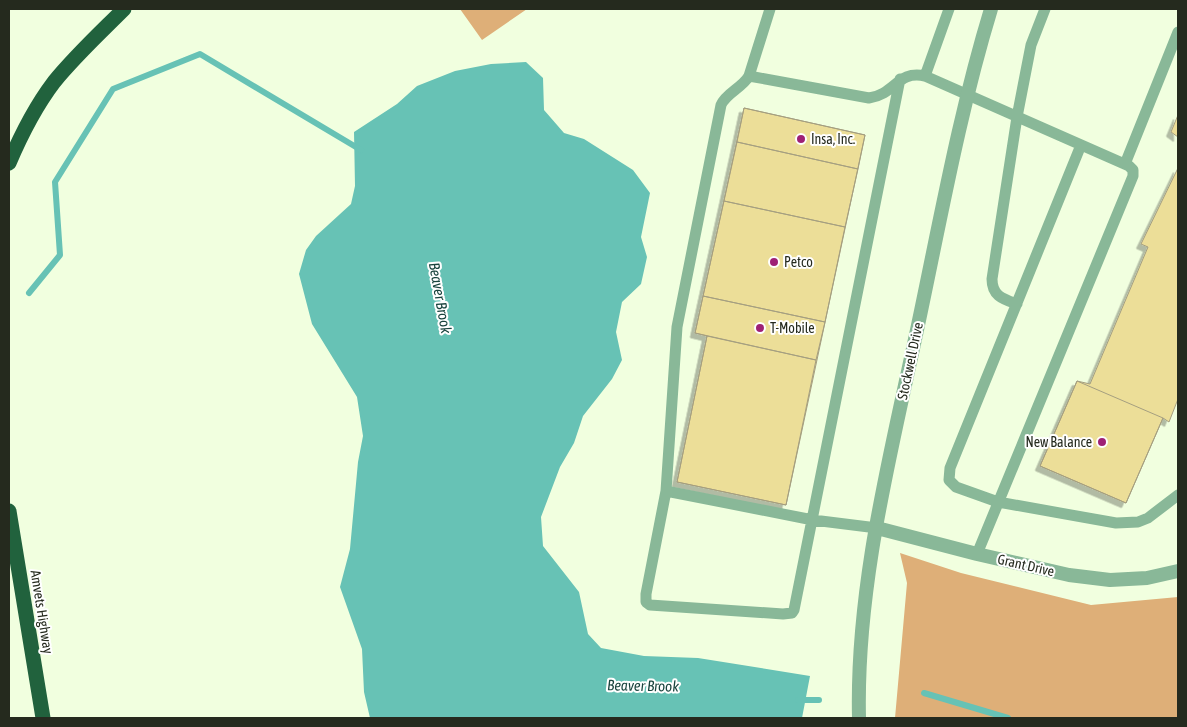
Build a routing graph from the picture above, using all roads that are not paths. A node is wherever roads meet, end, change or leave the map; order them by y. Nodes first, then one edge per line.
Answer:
1 (124, 9) edge
2 (770, 9) edge
3 (949, 9) edge
4 (991, 9) edge
5 (1045, 9) edge
6 (1178, 32) edge
7 (749, 76) junction
8 (926, 76) junction
9 (900, 79) junction
10 (967, 95) junction
11 (1017, 116) junction
12 (1081, 145) junction
13 (9, 164) edge
14 (1125, 164) junction
15 (1017, 304) junction
16 (666, 490) junction
17 (1178, 495) edge
18 (998, 502) junction
19 (9, 511) edge
20 (813, 520) junction
21 (877, 528) junction
22 (977, 554) junction
23 (1178, 571) edge
24 (43, 718) edge
25 (859, 718) edge

1 - 13 highway
2 - 7 lane
3 - 8 lane
4 - 10 street, Stockwell Drive
5 - 11 lane
6 - 14 lane
7 - 9 lane
7 - 16 lane
8 - 9 lane
8 - 10 lane
9 - 20 lane
10 - 11 lane
10 - 21 street, Stockwell Drive
11 - 12 lane
11 - 15 lane
12 - 14 lane
12 - 15 lane
14 - 18 lane
15 - 18 lane
16 - 20 lane
16 - 20 lane
17 - 18 lane
18 - 22 lane
19 - 24 highway, Amvets Highway
20 - 21 lane
21 - 22 street, Grant Drive
21 - 25 street, Stockwell Drive
22 - 23 street, Grant Drive

